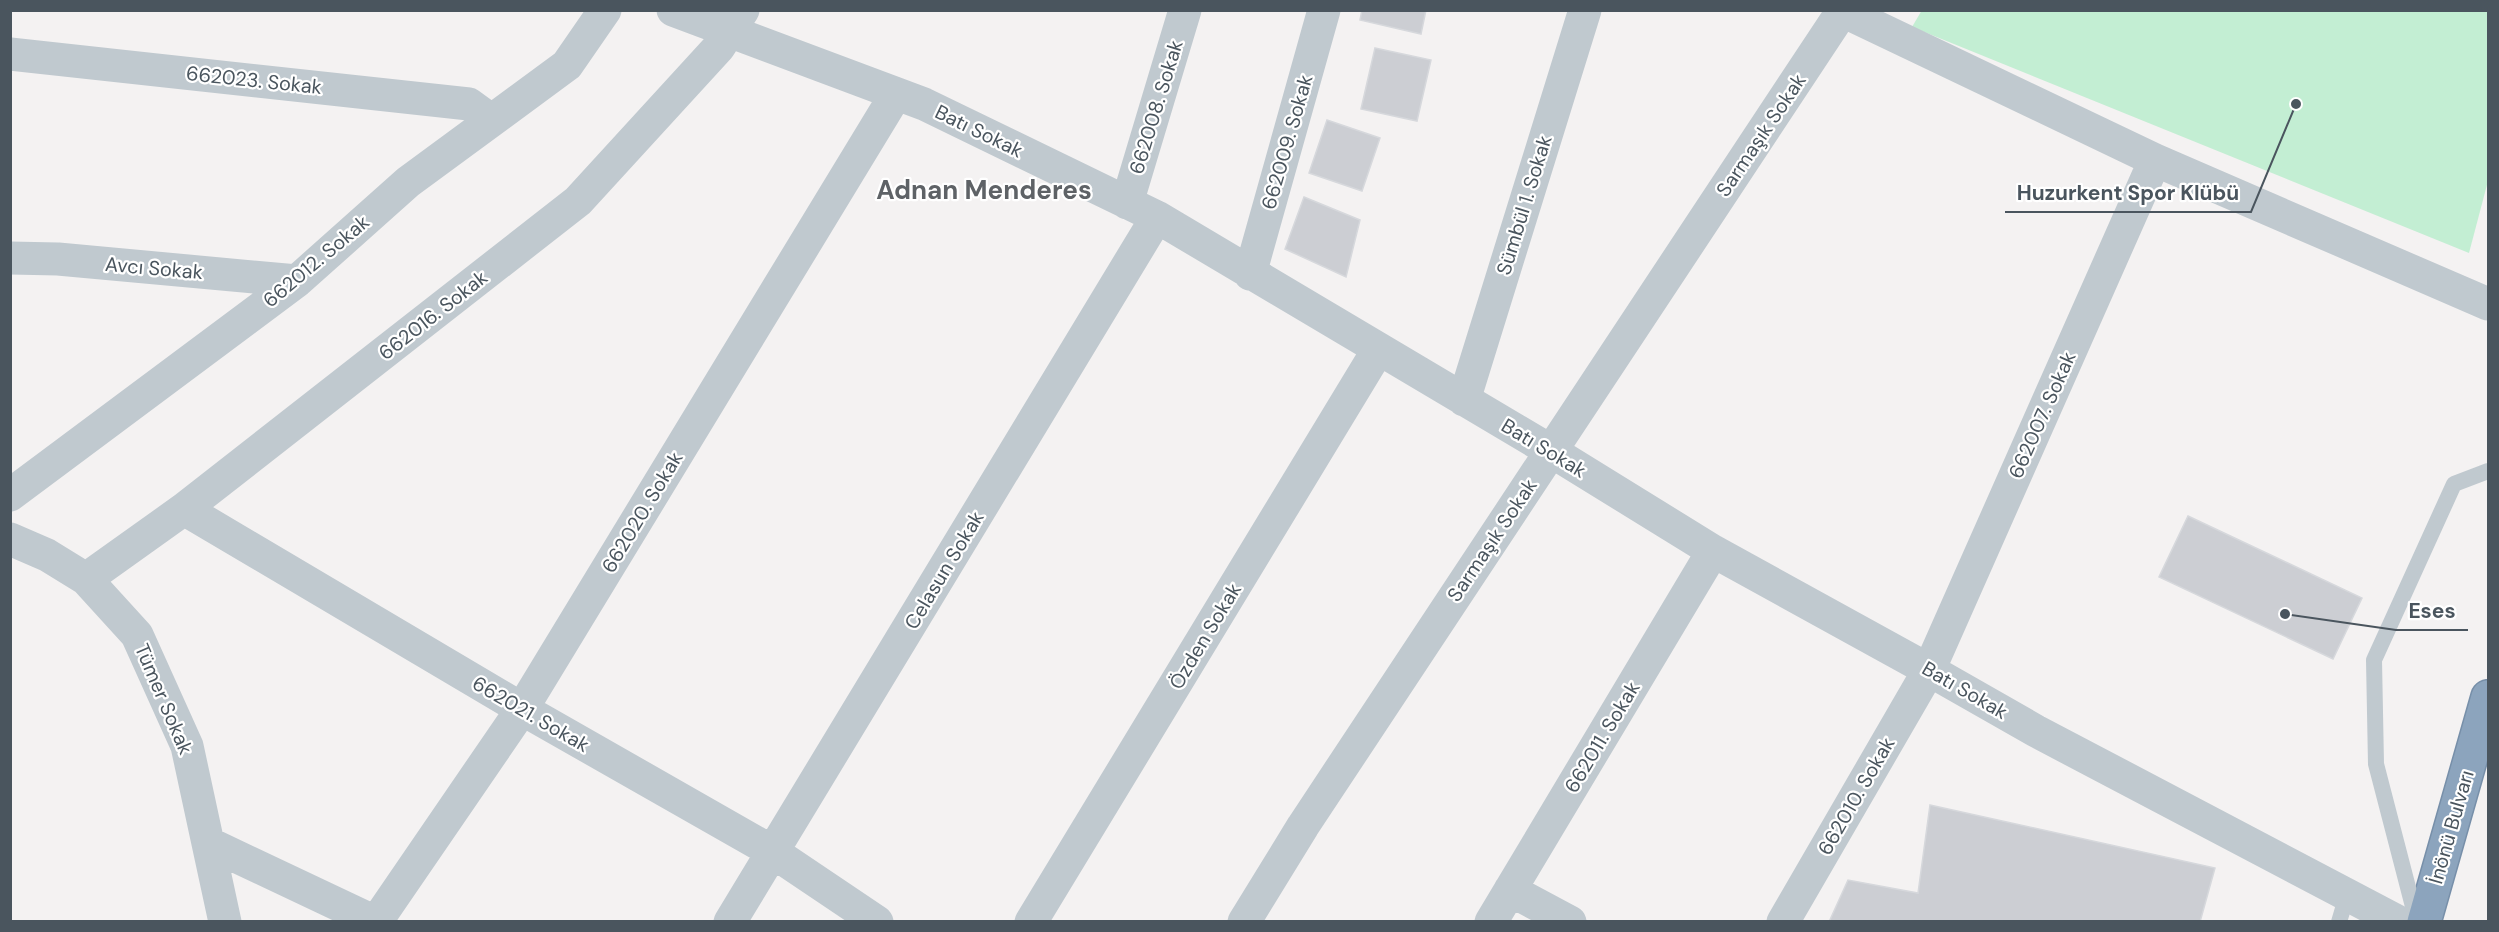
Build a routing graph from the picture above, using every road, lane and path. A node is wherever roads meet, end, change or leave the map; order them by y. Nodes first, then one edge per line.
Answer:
1 (604, 10) edge
2 (673, 10) edge
3 (1185, 10) edge
4 (1324, 10) edge
5 (1585, 10) edge
6 (1843, 11) edge
7 (736, 22) edge
8 (10, 54) edge
9 (896, 94) junction
10 (492, 120) junction
11 (2155, 160) junction
12 (1127, 203) junction
13 (1157, 218) junction
14 (10, 258) edge
15 (1250, 274) junction
16 (297, 281) junction
17 (2488, 304) edge
18 (1378, 350) junction
19 (1464, 400) junction
20 (1551, 451) junction
21 (2488, 471) edge
22 (10, 495) edge
23 (184, 510) junction
24 (10, 539) edge
25 (1713, 551) junction
26 (86, 579) junction
27 (1929, 670) junction
28 (2488, 697) edge
29 (522, 709) junction
30 (208, 843) junction
31 (773, 852) junction
32 (1510, 890) junction
33 (2343, 908) edge
34 (225, 921) edge
35 (376, 921) edge
36 (730, 921) edge
37 (877, 921) edge
38 (1031, 921) edge
39 (1244, 921) edge
40 (1491, 921) edge
41 (1570, 921) edge
42 (1783, 921) edge
43 (2399, 921) edge
44 (2417, 921) edge
45 (2424, 921) edge

1 - 10 street, 662012. Sokak
2 - 7 street, Batı Sokak
3 - 12 street, 662008. Sokak
4 - 15 street, 662009. Sokak
5 - 19 street, Sümbül 1. Sokak
6 - 11 street
6 - 20 street, Sarmaşık Sokak
7 - 9 street, Batı Sokak
7 - 23 street, 662016. Sokak
8 - 10 street, 662023. Sokak
9 - 12 street, Batı Sokak
9 - 29 street, 662020. Sokak
10 - 16 street, 662012. Sokak
11 - 17 street
11 - 27 street, 662007. Sokak
12 - 13 street, Batı Sokak
13 - 15 street, Batı Sokak
13 - 31 street, Celasun Sokak
14 - 16 street, Avcı Sokak
15 - 18 street, Batı Sokak
16 - 22 street, 662012. Sokak
18 - 19 street, Batı Sokak
18 - 38 street, Özden Sokak
19 - 20 street, Batı Sokak
20 - 25 street, Batı Sokak
20 - 39 street, Sarmaşık Sokak
21 - 44 lane
23 - 26 street, 662016. Sokak
23 - 29 street, 662021. Sokak
24 - 26 street, Tümer Sokak
25 - 27 street, Batı Sokak
25 - 32 street, 662011. Sokak
26 - 30 street, Tümer Sokak
27 - 33 street, Batı Sokak
27 - 42 street, 662010. Sokak
28 - 45 highway, İnönü Bulvarı
29 - 31 street, 662021. Sokak
29 - 35 street, 662020. Sokak
30 - 34 street, Tümer Sokak
30 - 35 street
31 - 36 street, Celasun Sokak
31 - 37 street, 662021. Sokak
32 - 40 street, 662011. Sokak
32 - 41 street
33 - 43 street, Batı Sokak

